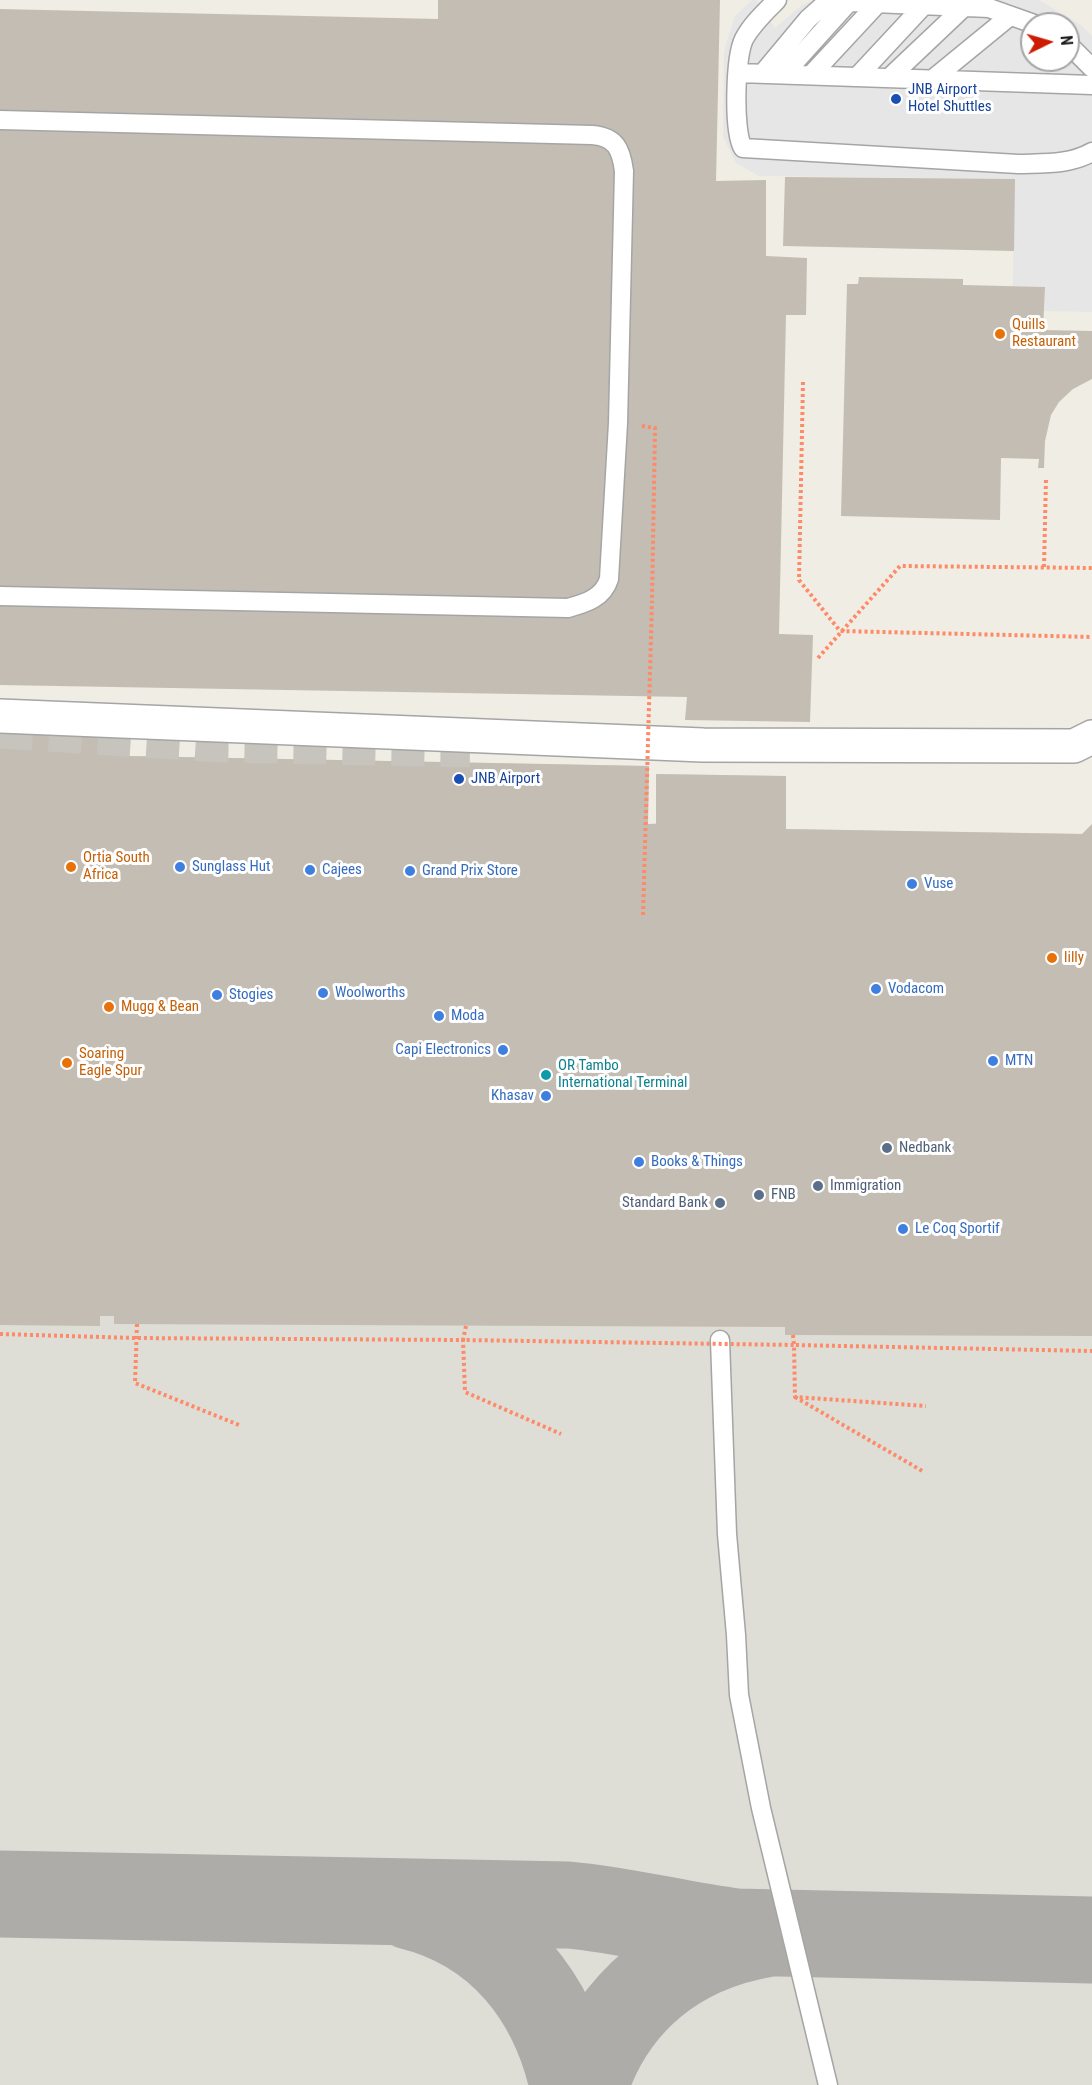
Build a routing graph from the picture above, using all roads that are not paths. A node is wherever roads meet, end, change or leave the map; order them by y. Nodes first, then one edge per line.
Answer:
1 (777, 0) edge
2 (849, 2) junction
3 (878, 3) junction
4 (924, 5) junction
5 (964, 7) junction
6 (1010, 16) junction
7 (1020, 19) edge
8 (1080, 56) edge
9 (1092, 68) edge
10 (738, 73) junction
11 (764, 73) junction
12 (784, 74) junction
13 (811, 75) junction
14 (857, 77) junction
15 (889, 78) junction
16 (933, 79) junction
17 (1092, 85) edge
18 (0, 120) edge
19 (1092, 153) edge
20 (0, 596) edge
21 (0, 716) edge
22 (1092, 736) edge
23 (720, 1340) dead end
24 (828, 2085) edge

1 - 10 lane
2 - 3 lane
2 - 11 lane
2 - 12 lane
3 - 4 lane
3 - 13 lane
4 - 5 lane
4 - 14 lane
5 - 6 lane
5 - 15 lane
6 - 7 lane
6 - 16 lane
8 - 9 lane
10 - 11 lane
10 - 19 lane
11 - 12 lane
12 - 13 lane
13 - 14 lane
14 - 15 lane
15 - 16 lane
16 - 17 lane
18 - 20 lane
21 - 22 street
23 - 24 lane

